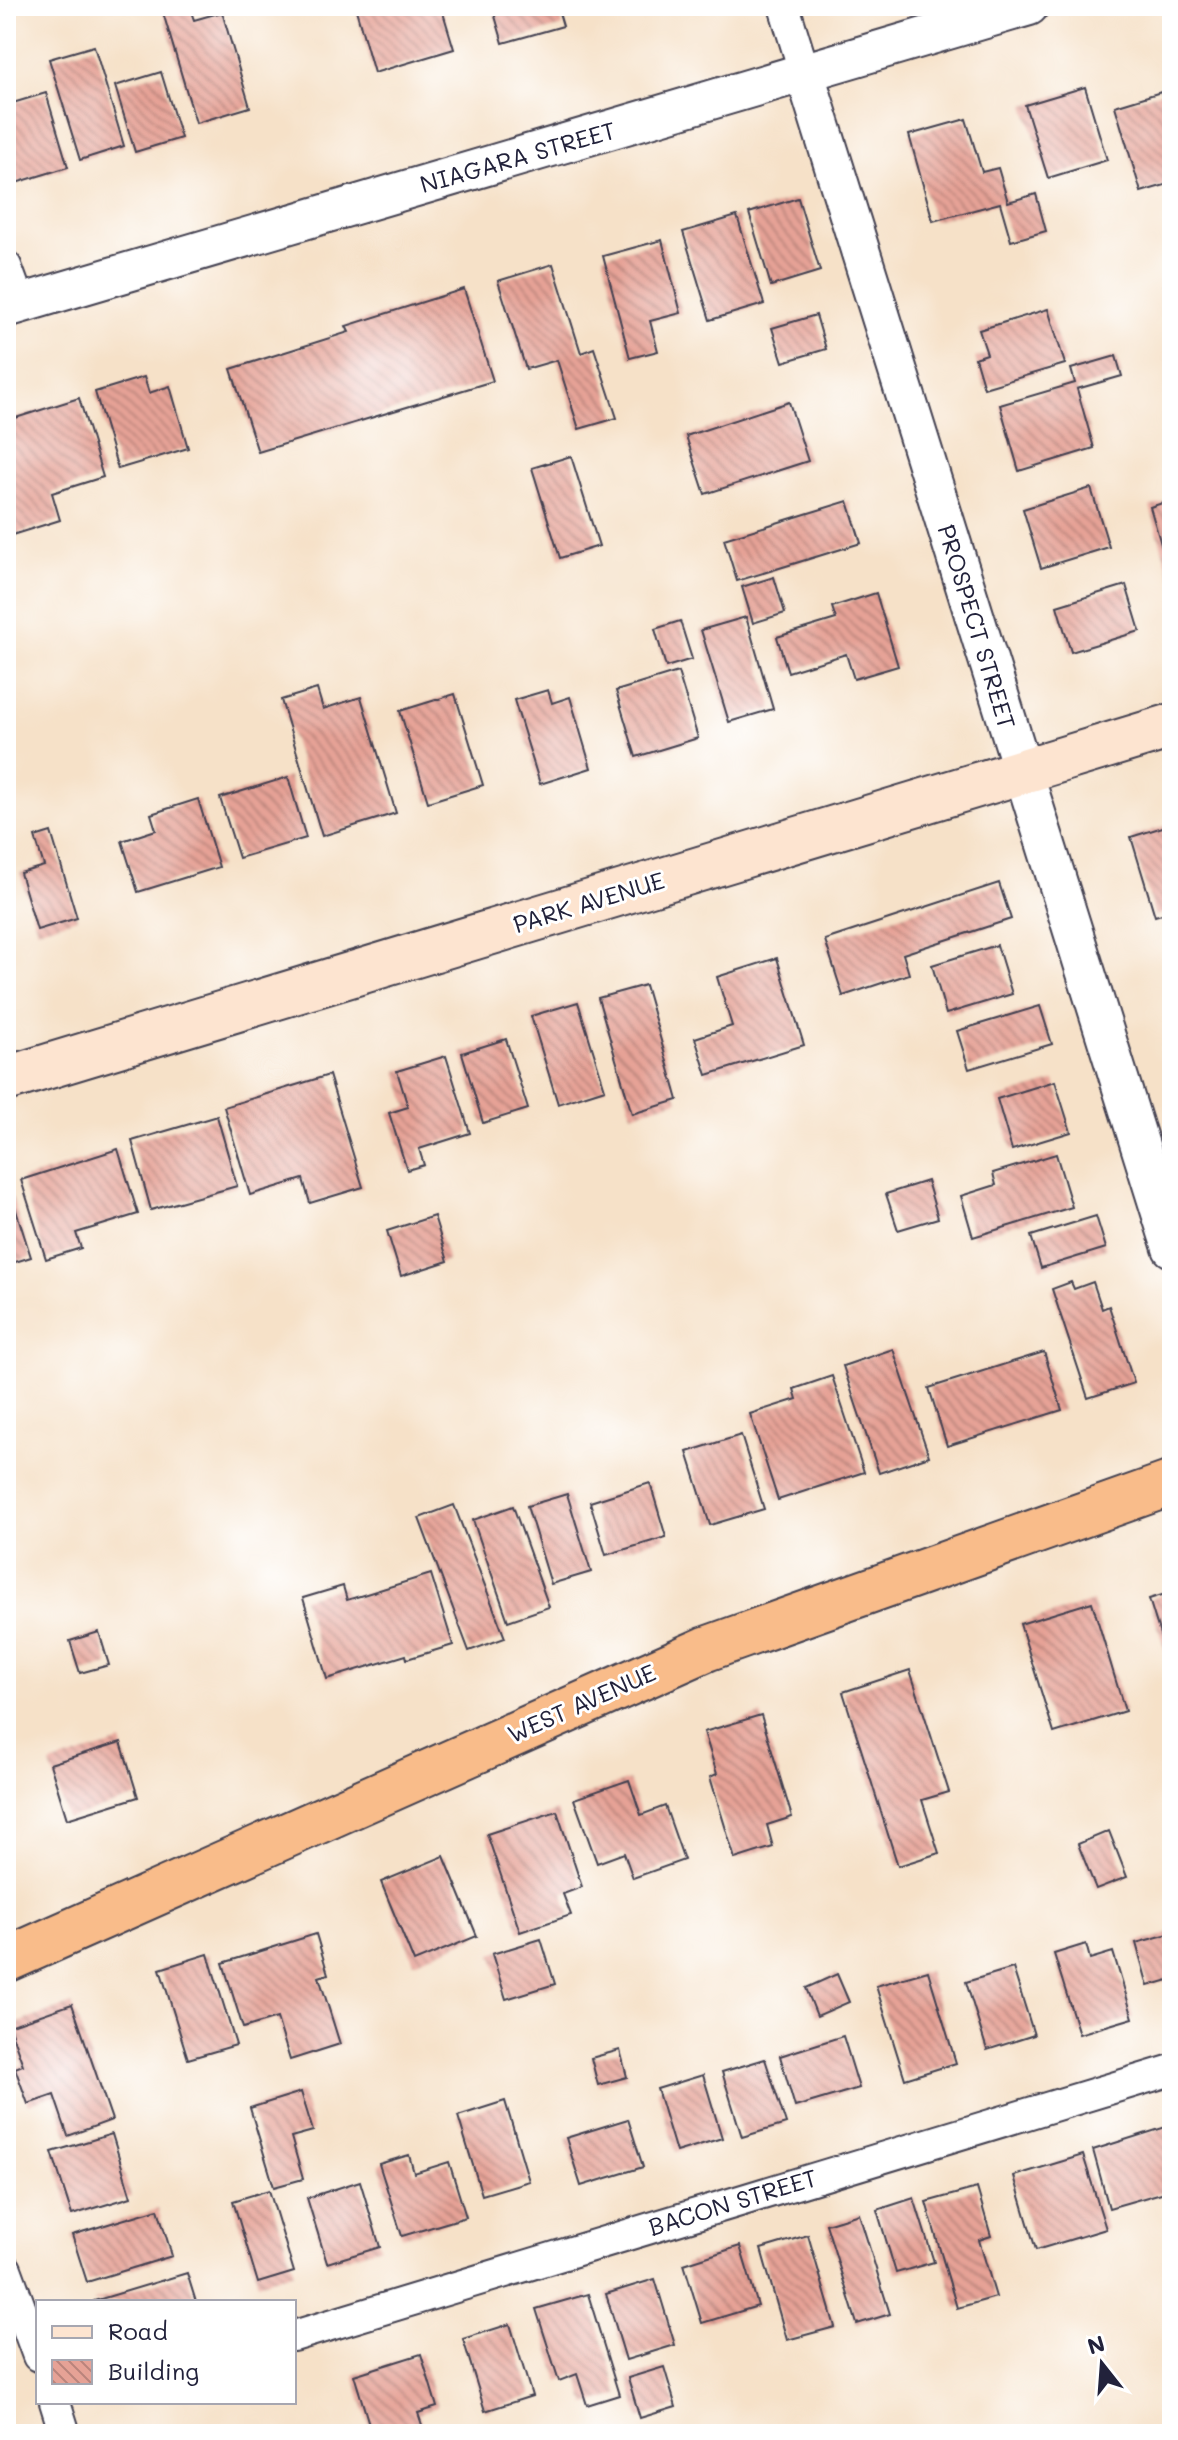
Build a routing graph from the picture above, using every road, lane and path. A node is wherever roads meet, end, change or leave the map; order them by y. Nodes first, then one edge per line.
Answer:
1 (784, 6) edge
2 (1029, 6) edge
3 (805, 74) junction
4 (6, 266) edge
5 (13, 306) edge
6 (1172, 726) edge
7 (1022, 773) junction
8 (6, 1079) edge
9 (1172, 1248) edge
10 (1172, 1483) edge
11 (6, 1960) edge
12 (1172, 2070) edge
13 (6, 2269) edge
14 (296, 2335) edge
15 (36, 2351) edge

1 - 3 street, PROSPECT STREET
2 - 3 street, NIAGARA STREET
3 - 5 street, NIAGARA STREET
3 - 7 street, PROSPECT STREET
4 - 5 street
6 - 7 main road, PARK AVENUE
7 - 8 main road, PARK AVENUE
7 - 9 street, PROSPECT STREET
10 - 11 highway, WEST AVENUE
12 - 14 street, BACON STREET
13 - 15 street

